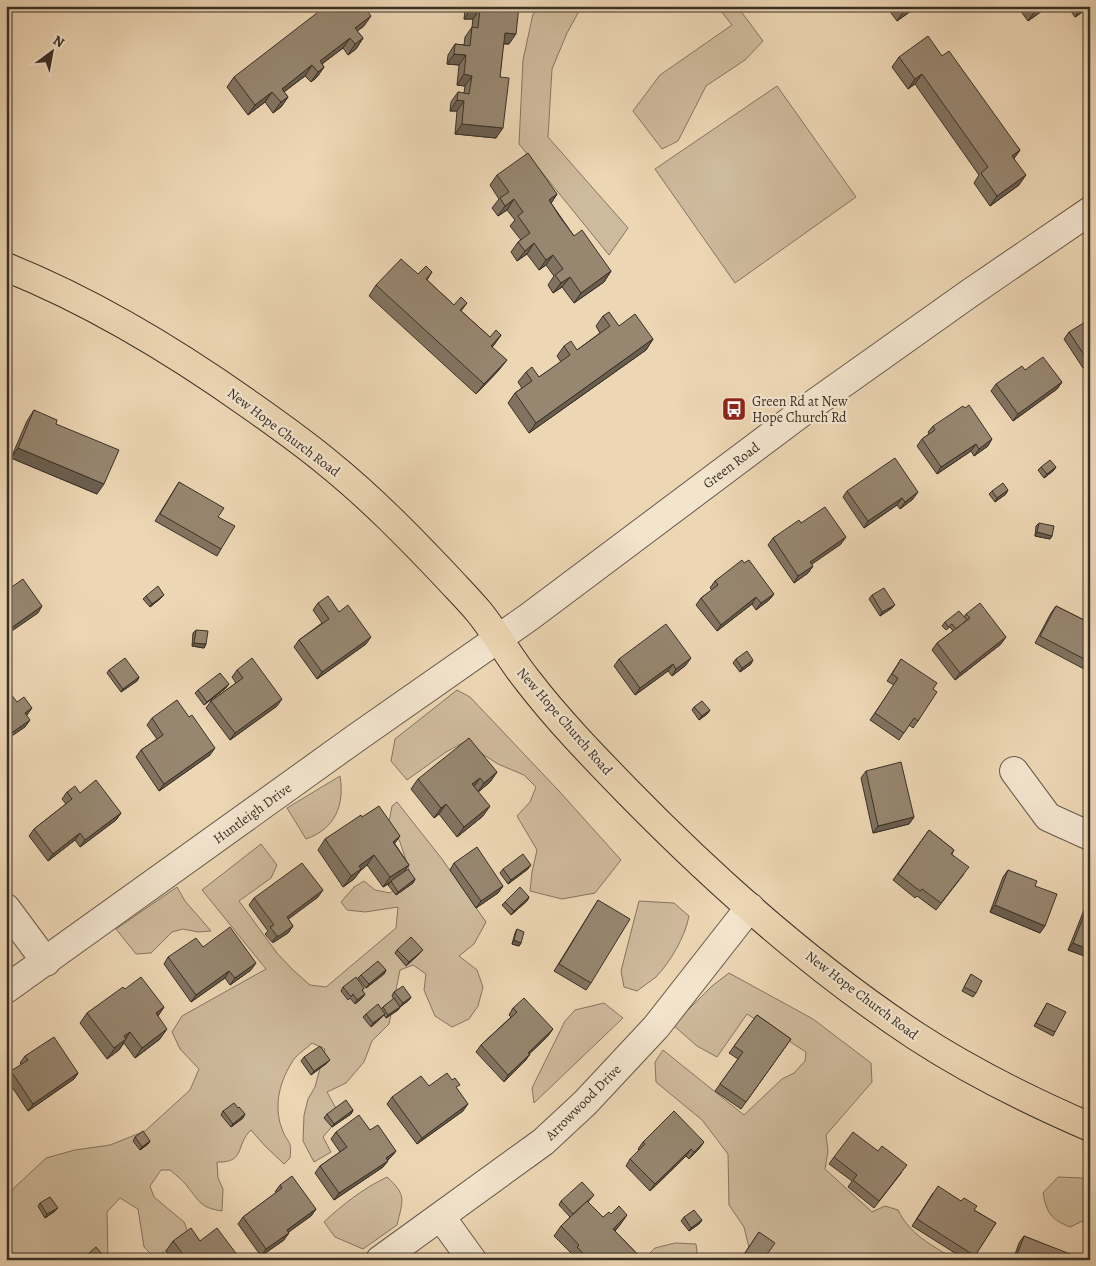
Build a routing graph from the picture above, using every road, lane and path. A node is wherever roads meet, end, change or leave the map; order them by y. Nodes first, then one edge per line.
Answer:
1 (1090, 211) edge
2 (6, 267) edge
3 (498, 638) junction
4 (1014, 771) dead end
5 (1090, 836) edge
6 (750, 907) junction
7 (6, 908) edge
8 (46, 962) junction
9 (6, 989) edge
10 (1090, 1127) edge
11 (441, 1217) junction
12 (380, 1260) edge
13 (472, 1260) edge

1 - 3 street, Green Road
2 - 3 main road, New Hope Church Road
3 - 6 main road, New Hope Church Road
3 - 8 street, Huntleigh Drive
4 - 5 street
6 - 10 main road, New Hope Church Road
6 - 11 street, Arrowwood Drive
7 - 8 street
8 - 9 street, Huntleigh Drive
11 - 12 street, Arrowwood Drive
11 - 13 street

